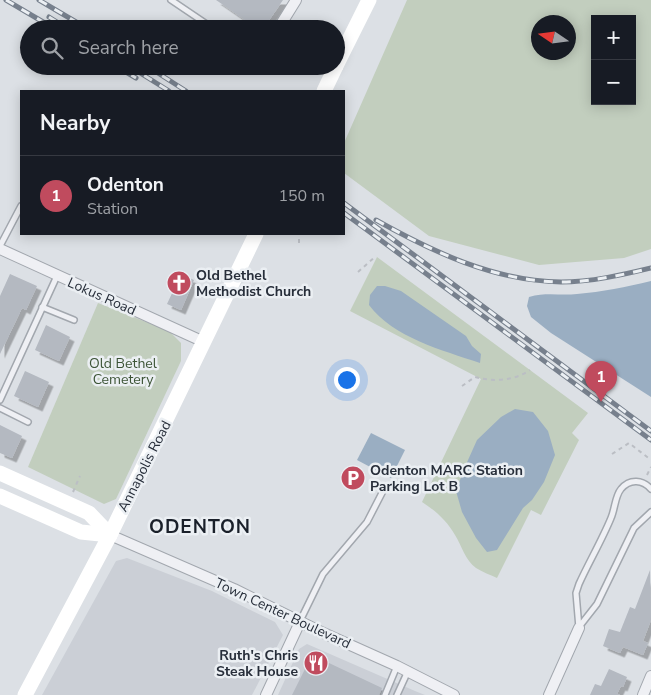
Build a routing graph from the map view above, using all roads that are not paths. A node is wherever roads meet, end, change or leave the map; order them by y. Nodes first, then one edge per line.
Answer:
1 (171, 0) edge
2 (296, 0) edge
3 (369, 0) edge
4 (201, 20) edge
5 (284, 20) edge
6 (345, 48) edge
7 (332, 75) edge
8 (324, 90) edge
9 (20, 208) edge
10 (256, 235) edge
11 (0, 247) edge
12 (57, 276) junction
13 (42, 307) junction
14 (74, 320) dead end
15 (204, 342) junction
16 (0, 400) edge
17 (0, 408) edge
18 (28, 422) dead end
19 (0, 473) edge
20 (651, 489) edge
21 (383, 491) dead end
22 (0, 496) edge
23 (651, 512) edge
24 (110, 535) junction
25 (300, 622) junction
26 (579, 628) junction
27 (398, 666) junction
28 (408, 671) junction
29 (651, 676) edge
30 (25, 695) edge
31 (266, 695) edge
32 (385, 695) edge
33 (397, 695) edge
34 (454, 695) edge
35 (549, 695) edge
36 (643, 695) edge

1 - 4 lane
2 - 5 street
3 - 6 main road
7 - 8 main road
9 - 11 lane
10 - 15 main road, Annapolis Road
11 - 12 street, Lokus Road
12 - 13 lane
12 - 15 street, Lokus Road
13 - 14 lane
13 - 16 lane
15 - 24 main road, Annapolis Road
17 - 18 lane
19 - 24 main road, Town Center Boulevard
20 - 26 lane
21 - 25 lane
22 - 24 main road, Town Center Boulevard
23 - 26 lane
24 - 25 street, Town Center Boulevard
24 - 30 main road, Annapolis Road
25 - 27 street, Town Center Boulevard
25 - 31 street
26 - 35 street
27 - 28 street, Town Center Boulevard
27 - 32 lane
28 - 33 lane
28 - 34 street, Town Center Boulevard
29 - 36 street

